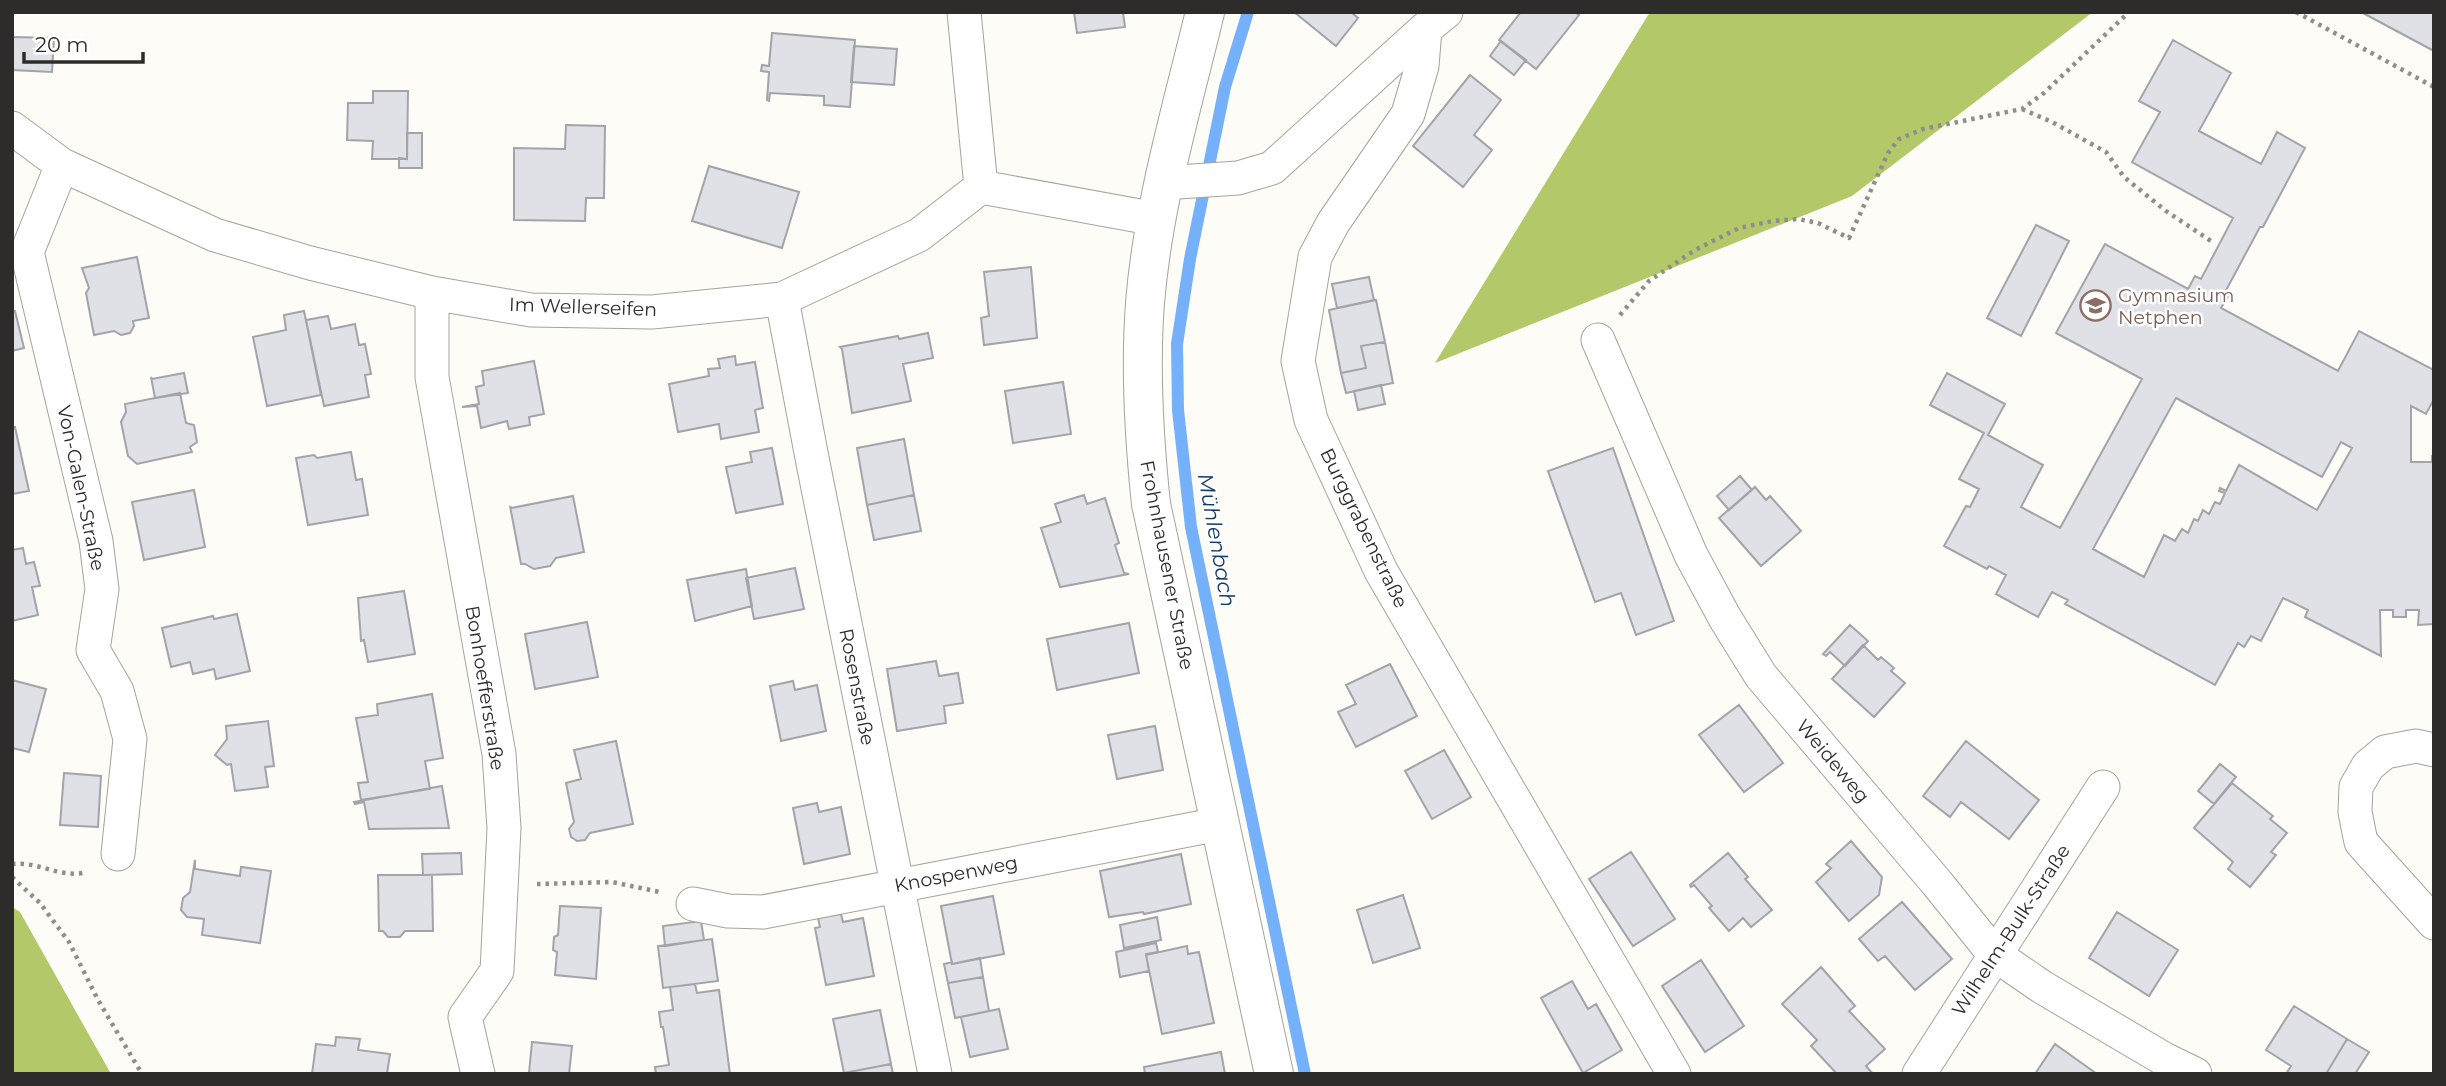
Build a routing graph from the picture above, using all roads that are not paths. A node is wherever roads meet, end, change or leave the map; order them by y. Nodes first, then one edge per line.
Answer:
1 (964, 12) edge
2 (1205, 12) edge
3 (1436, 20) edge
4 (12, 128) edge
5 (62, 165) junction
6 (981, 187) junction
7 (1160, 201) junction
8 (432, 293) junction
9 (782, 299) junction
10 (1598, 340) road end
11 (2428, 743) edge
12 (2103, 787) dead end
13 (1219, 824) junction
14 (118, 854) road end
15 (897, 885) junction
16 (693, 904) road end
17 (2434, 923) edge
18 (1994, 954) junction
19 (478, 1074) edge
20 (935, 1074) edge
21 (1274, 1074) edge
22 (1674, 1074) edge
23 (1919, 1074) edge
24 (2195, 1074) edge

1 - 6 street
2 - 7 main road, Frohnhausener Straße
3 - 7 street, Burggrabenstraße
3 - 22 street, Burggrabenstraße
4 - 5 street, Im Wellerseifen
5 - 8 street, Im Wellerseifen
5 - 14 street, Von-Galen-Straße
6 - 7 street
6 - 9 street, Im Wellerseifen
7 - 13 main road, Frohnhausener Straße
8 - 9 street, Im Wellerseifen
8 - 19 street, Bonhoefferstraße
9 - 15 street, Rosenstraße
10 - 18 street, Weideweg
11 - 17 street
12 - 18 street, Wilhelm-Bulk-Straße
13 - 15 street, Knospenweg
13 - 21 main road, Frohnhausener Straße
15 - 16 street, Knospenweg
15 - 20 street, Rosenstraße
18 - 23 street, Wilhelm-Bulk-Straße
18 - 24 street, Weideweg

